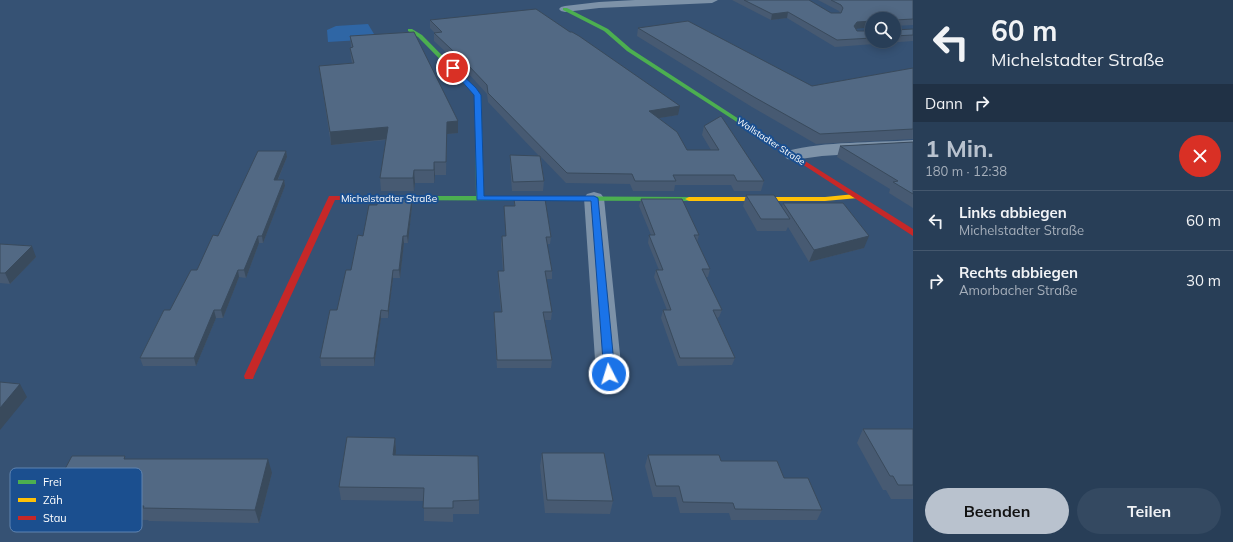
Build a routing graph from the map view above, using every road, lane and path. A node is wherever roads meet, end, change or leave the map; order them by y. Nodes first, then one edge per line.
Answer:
1 (712, 0) edge
2 (561, 6) joint
3 (410, 30) dead end
4 (913, 145) edge
5 (793, 155) junction
6 (855, 196) junction
7 (480, 198) junction
8 (594, 198) junction
9 (913, 233) edge
10 (609, 374) dead end
11 (249, 376) dead end

1 - 2 street
2 - 5 street, Wallstadter Straße
3 - 7 street
4 - 5 street
5 - 6 street, Wallstadter Straße
6 - 8 street, Michelstadter Straße
6 - 9 street, Wallstadter Straße
7 - 8 street, Michelstadter Straße
7 - 11 street, Michelstadter Straße
8 - 10 street

